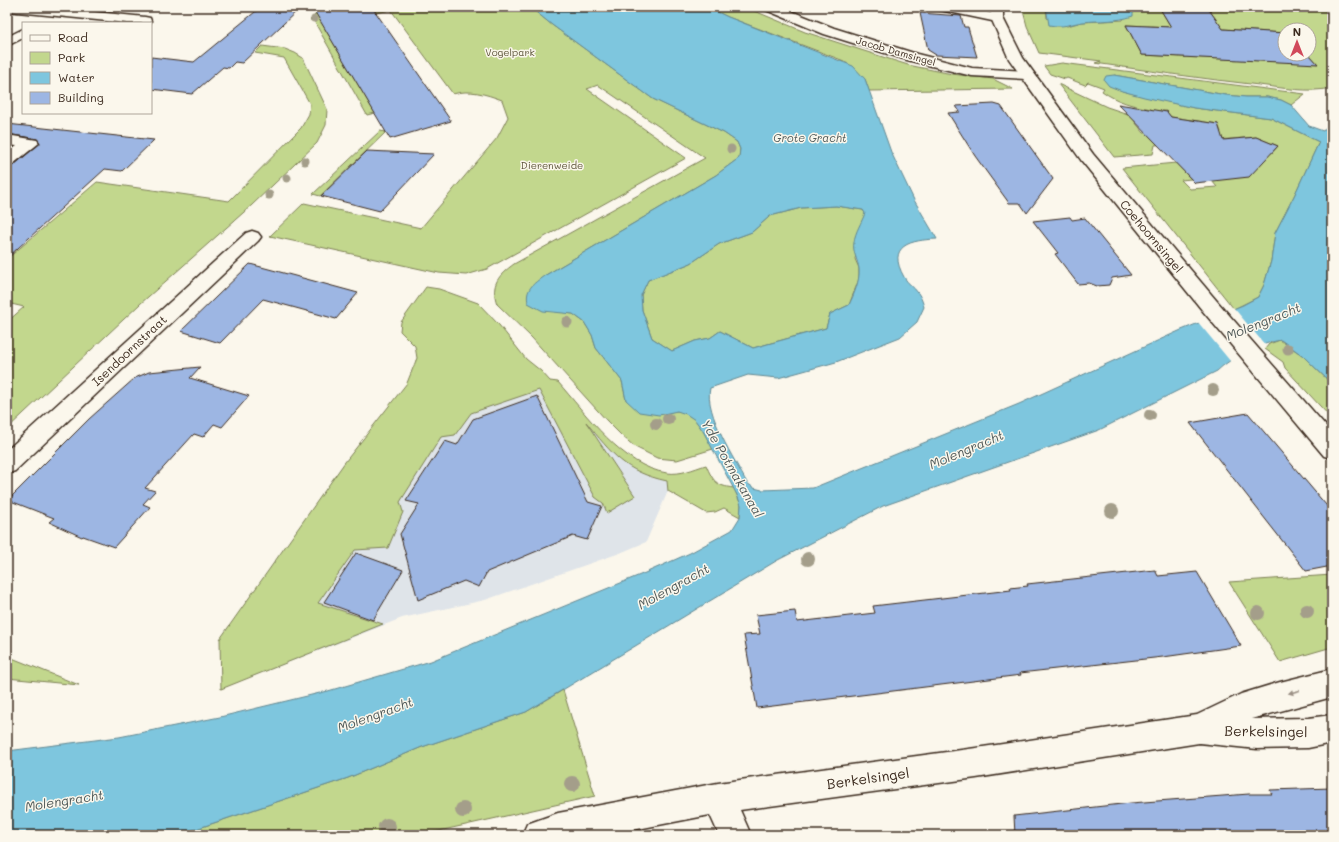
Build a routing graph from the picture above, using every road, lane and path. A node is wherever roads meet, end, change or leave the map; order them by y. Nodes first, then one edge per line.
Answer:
1 (7, 7) edge
2 (770, 7) edge
3 (940, 7) edge
4 (61, 12) junction
5 (997, 13) edge
6 (145, 21) dead end
7 (44, 22) edge
8 (22, 34) edge
9 (7, 42) edge
10 (1026, 75) junction
11 (7, 140) edge
12 (7, 162) edge
13 (252, 237) dead end
14 (1332, 449) edge
15 (7, 464) edge
16 (1332, 683) edge
17 (1199, 729) junction
18 (1332, 729) edge
19 (718, 798) junction
20 (538, 835) edge
21 (736, 835) edge

1 - 4 street
2 - 10 street, Jacob Damsingel
3 - 5 lane
4 - 6 street
4 - 7 street
5 - 10 street, Coehoornsingel
8 - 9 street
10 - 14 street, Coehoornsingel
11 - 12 street
13 - 15 street, Isendoornstraat
16 -> 17 street, Berkelsingel
17 - 18 street, Berkelsingel
17 - 19 street, Berkelsingel
19 - 20 street, Berkelsingel
19 - 21 street

